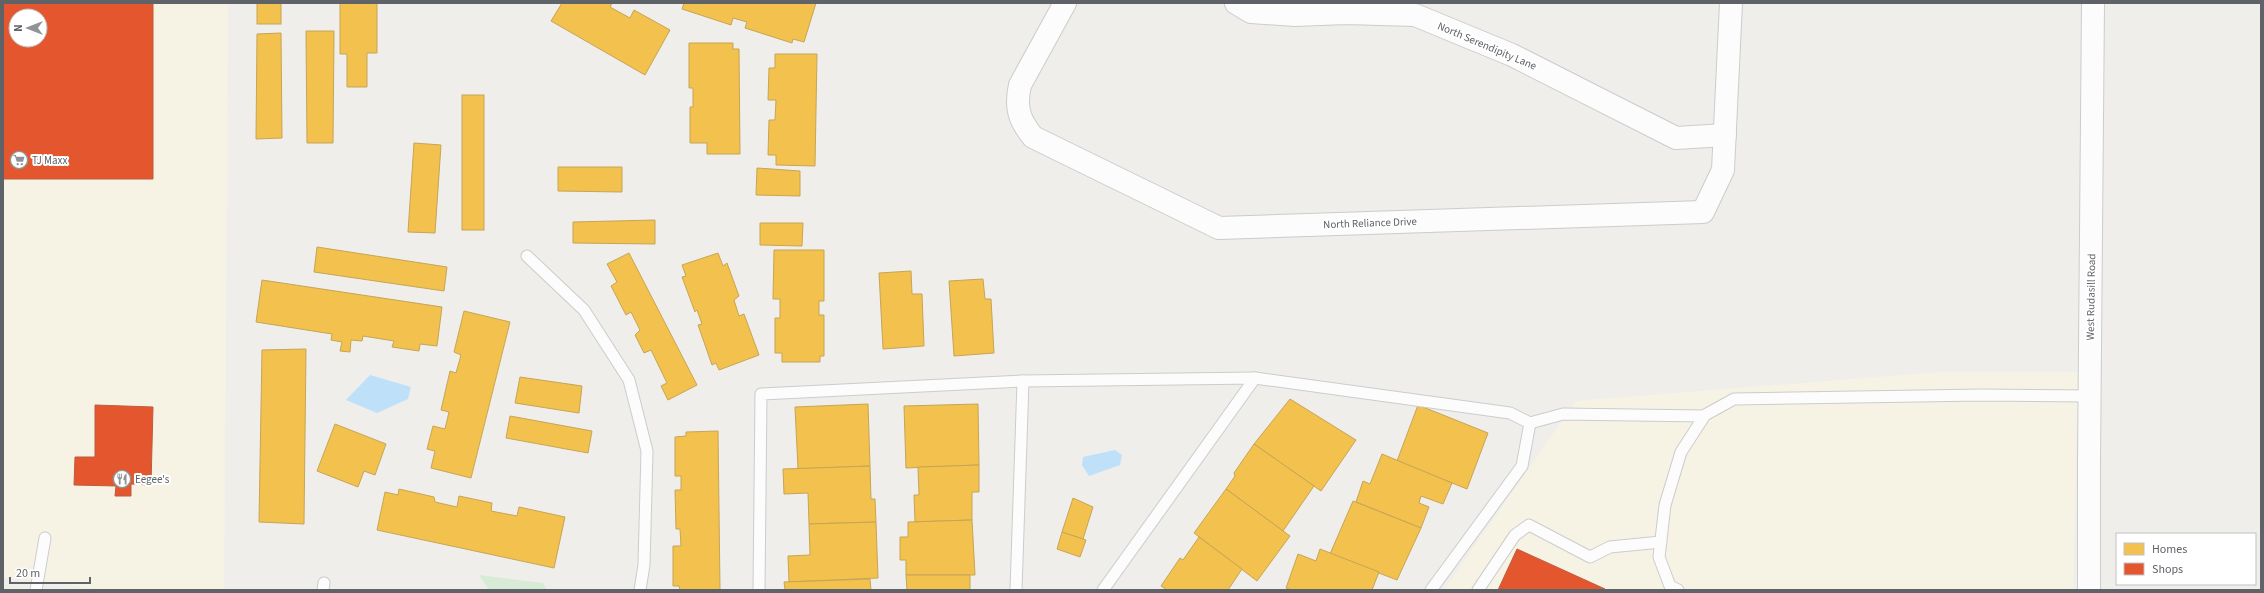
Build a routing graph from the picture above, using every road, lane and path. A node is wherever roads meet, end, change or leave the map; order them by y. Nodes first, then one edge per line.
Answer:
1 (1065, 3) edge
2 (1236, 3) edge
3 (1731, 3) edge
4 (2094, 3) edge
5 (1295, 9) edge
6 (1725, 135) junction
7 (527, 256) dead end
8 (1255, 378) junction
9 (1023, 381) junction
10 (2090, 396) junction
11 (1704, 416) junction
12 (1530, 423) junction
13 (45, 538) dead end
14 (1661, 542) junction
15 (36, 590) edge
16 (640, 590) edge
17 (758, 590) edge
18 (1016, 590) edge
19 (1103, 590) edge
20 (1431, 590) edge
21 (1478, 590) edge
22 (1678, 590) edge
23 (2090, 590) edge

1 - 6 street, North Reliance Drive
2 - 5 street, North Serendipity Lane
3 - 6 street
4 - 10 street, West Rudasill Road
5 - 6 street, North Serendipity Lane
7 - 16 lane
8 - 9 lane
8 - 12 lane
8 - 19 lane
9 - 17 lane
9 - 18 lane
10 - 11 lane
10 - 23 street, West Rudasill Road
11 - 12 lane
11 - 14 lane
12 - 20 lane
13 - 15 lane
14 - 21 lane
14 - 22 lane

